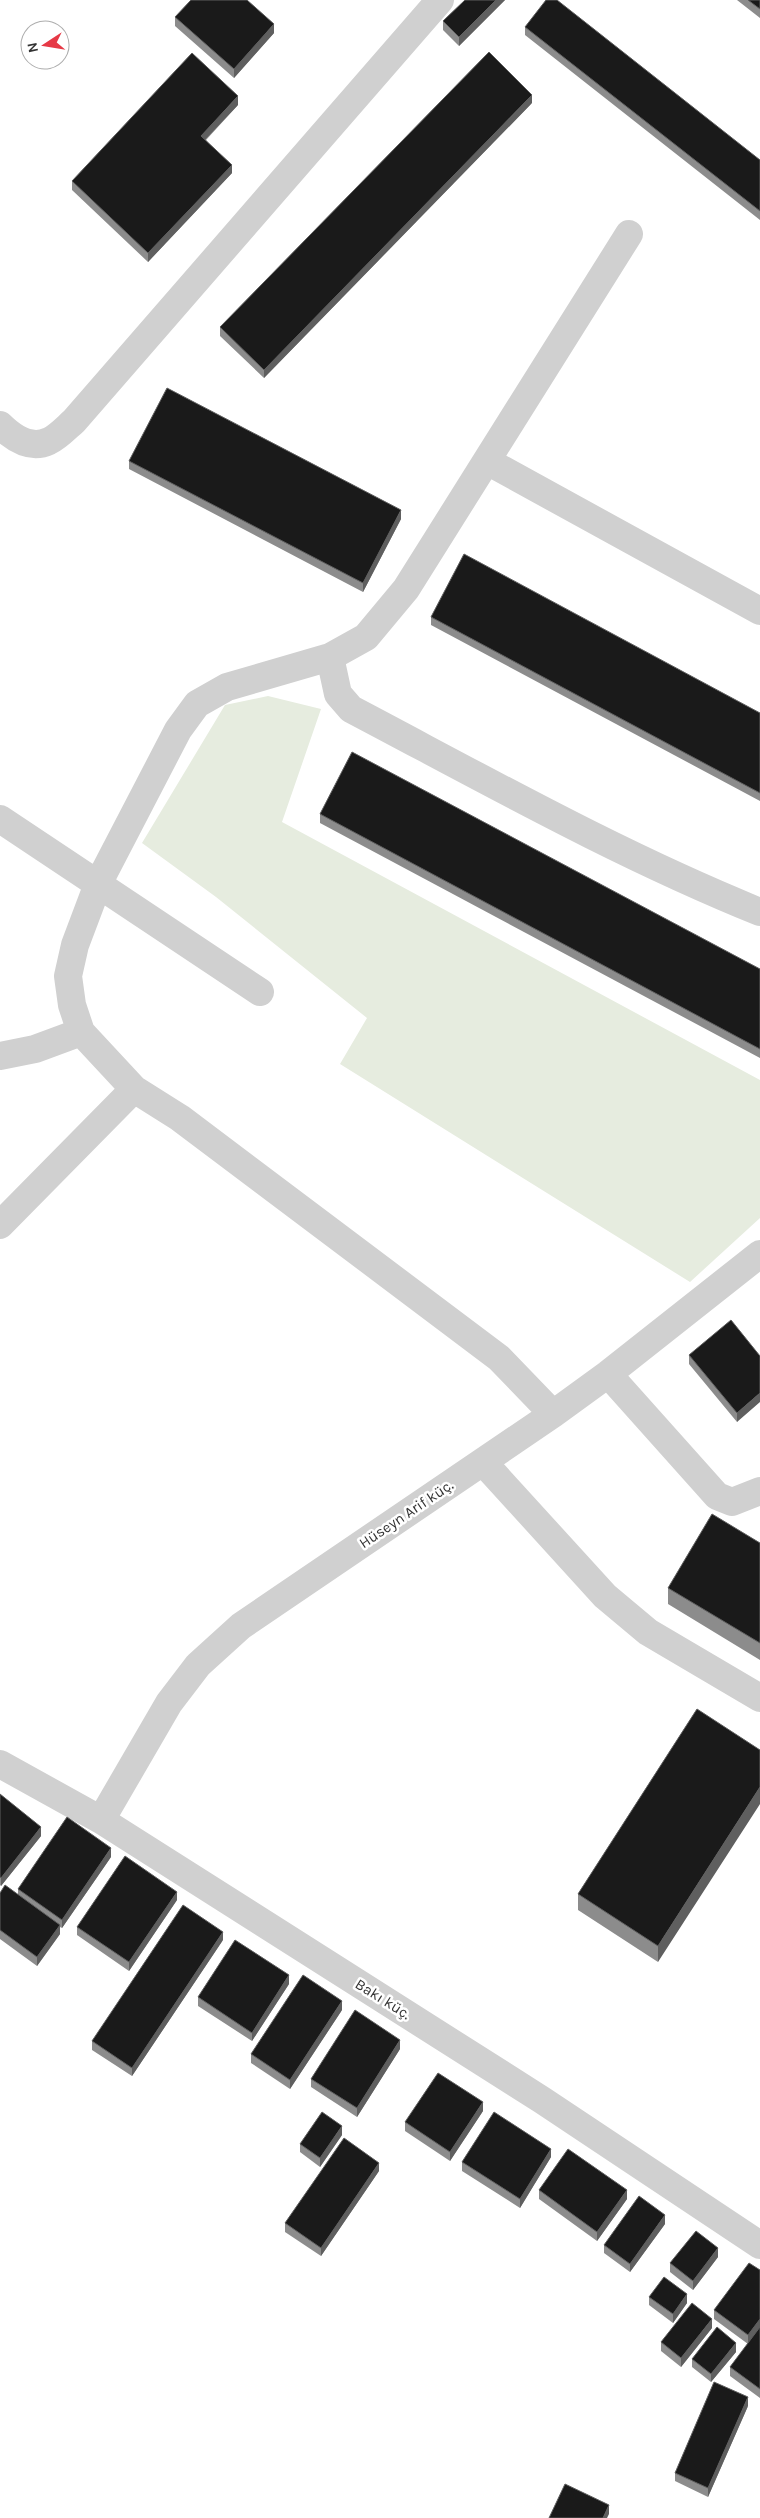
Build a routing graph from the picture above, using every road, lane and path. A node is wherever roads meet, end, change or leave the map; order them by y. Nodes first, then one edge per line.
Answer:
1 (440, 0) edge
2 (629, 234) dead end
3 (0, 425) edge
4 (487, 461) junction
5 (760, 611) edge
6 (330, 658) junction
7 (0, 818) edge
8 (98, 884) junction
9 (760, 912) edge
10 (260, 992) dead end
11 (81, 1032) junction
12 (0, 1056) edge
13 (134, 1089) junction
14 (0, 1225) edge
15 (760, 1254) edge
16 (608, 1374) junction
17 (553, 1414) junction
18 (483, 1462) junction
19 (760, 1491) edge
20 (760, 1698) edge
21 (0, 1764) edge
22 (101, 1820) junction
23 (760, 2245) edge

1 - 3 street
2 - 4 street
4 - 5 street
4 - 6 street
6 - 8 street
6 - 9 street
7 - 8 street
8 - 10 street
8 - 11 street
11 - 12 street
11 - 13 street
13 - 14 street
13 - 17 street
15 - 16 street, Hüseyn Arif küç.
16 - 17 street, Hüseyn Arif küç.
16 - 19 street
17 - 18 street, Hüseyn Arif küç.
18 - 20 street
18 - 22 street, Hüseyn Arif küç.
21 - 22 street, Bakı küç.
22 - 23 street, Bakı küç.

